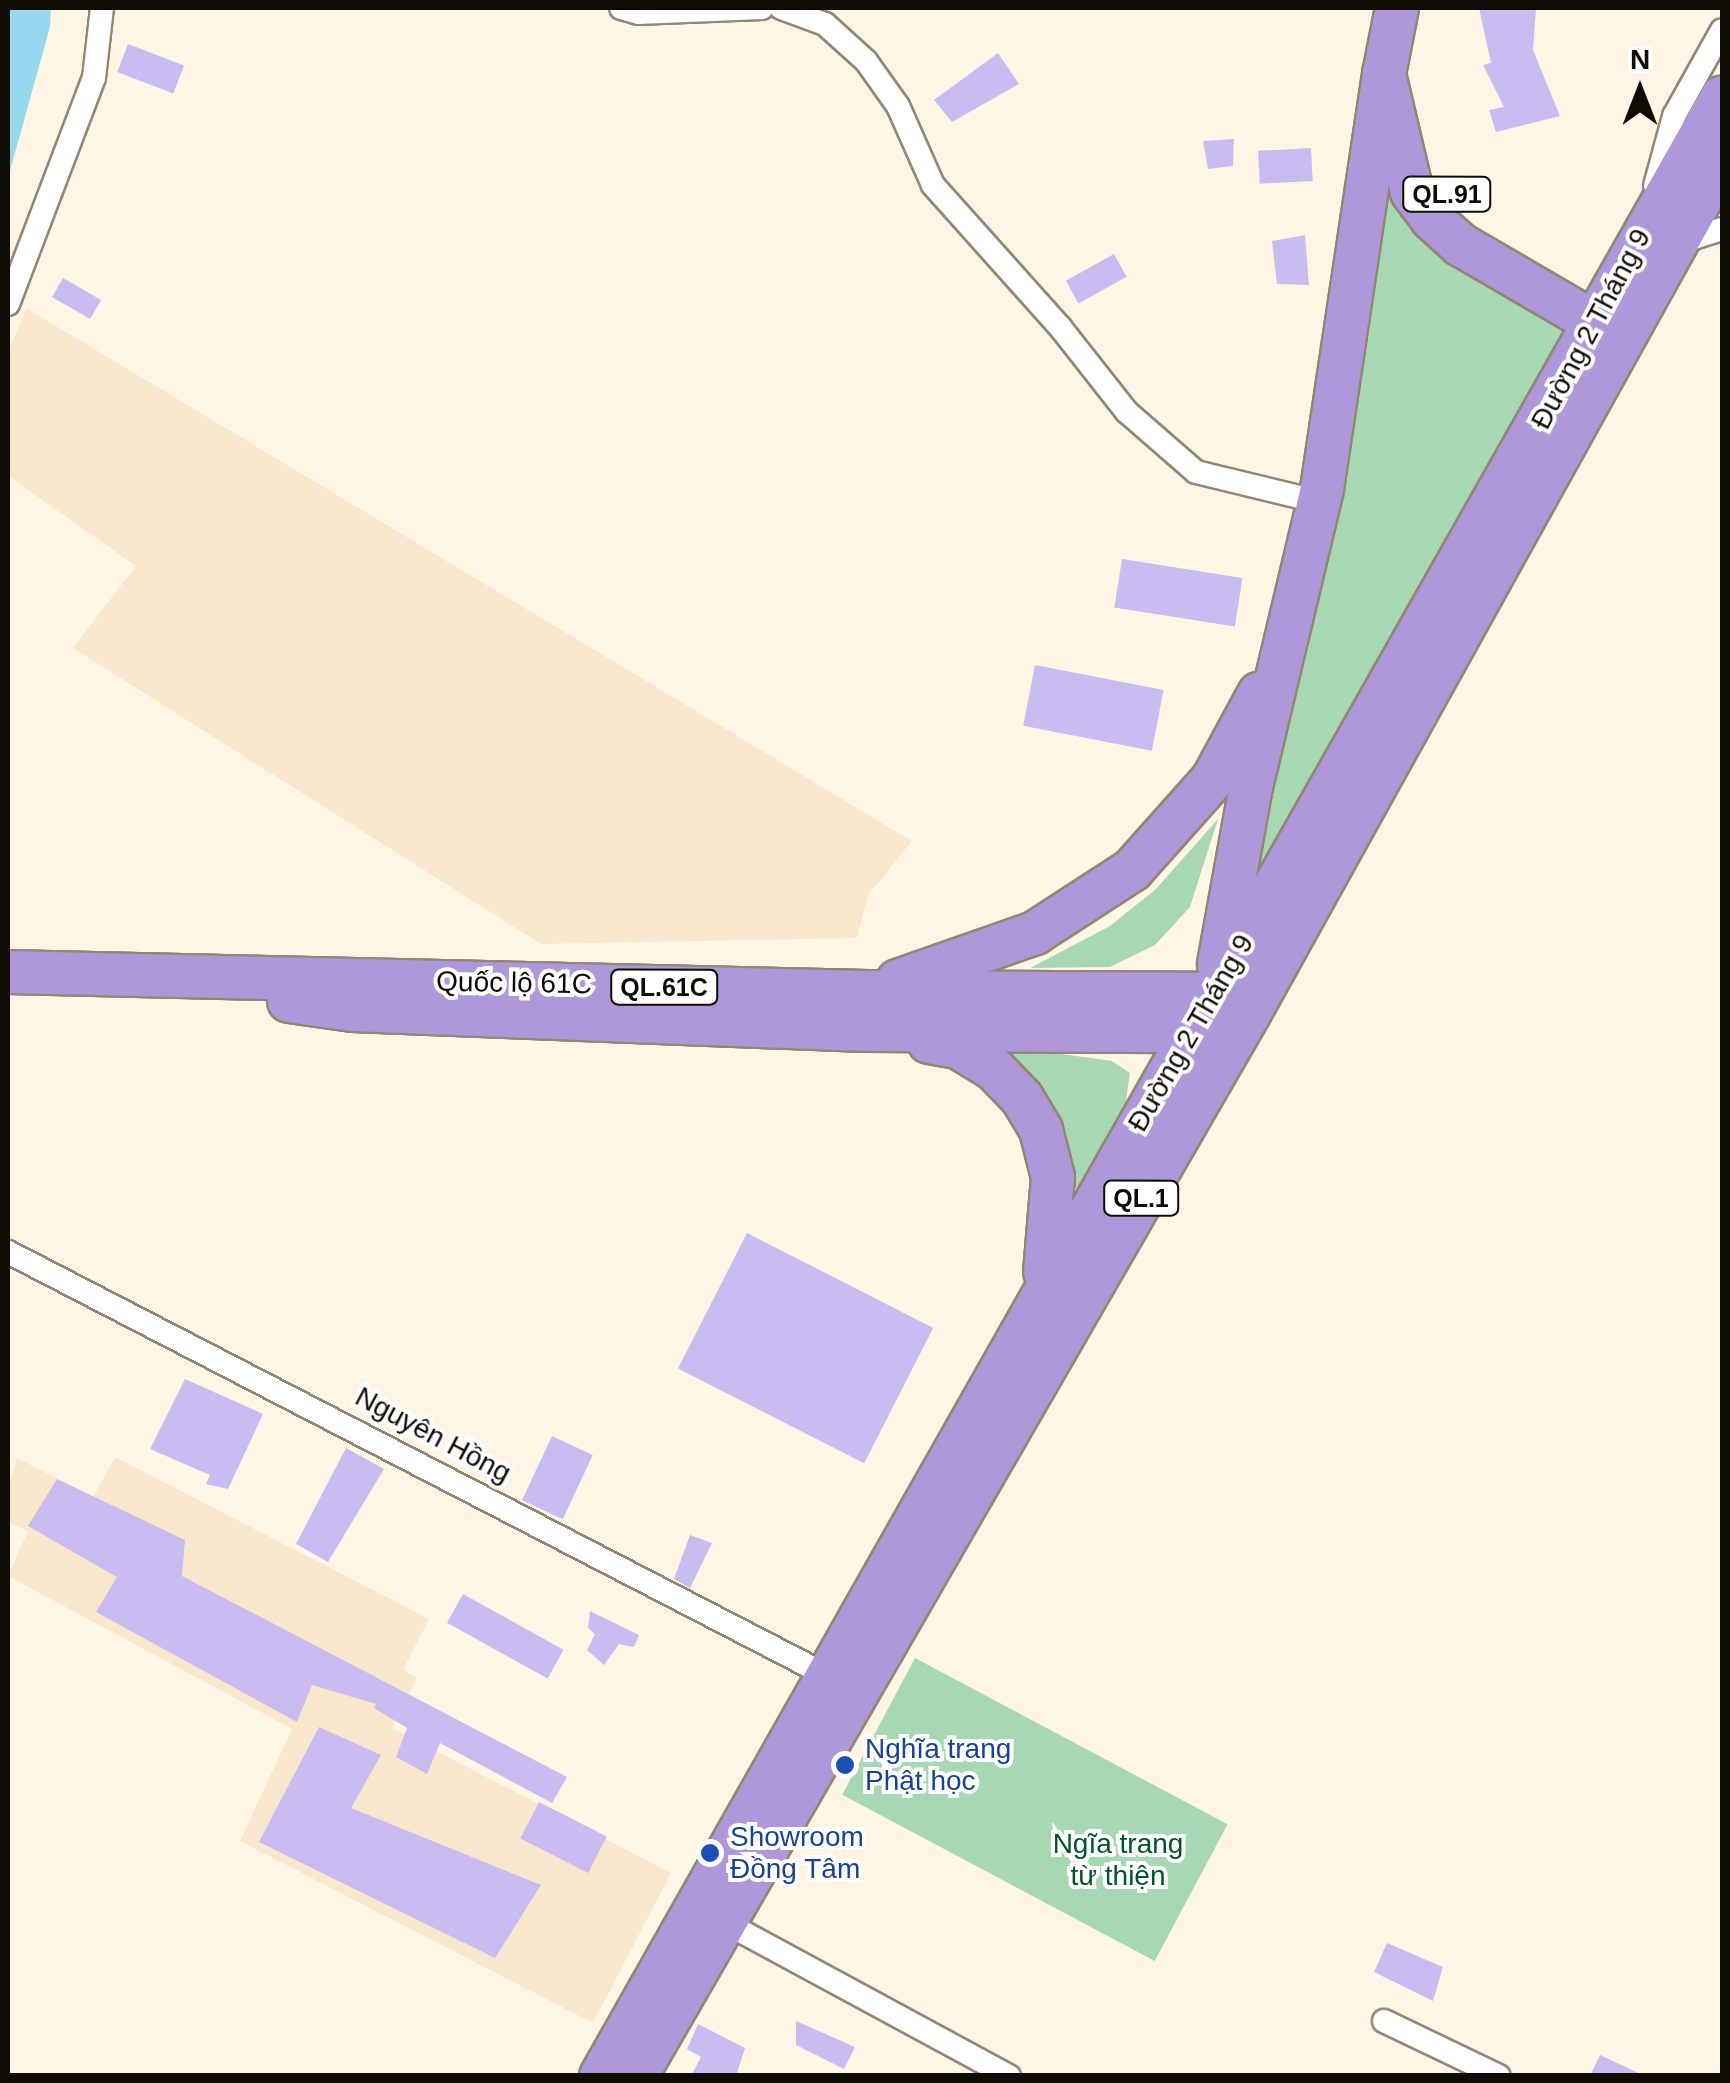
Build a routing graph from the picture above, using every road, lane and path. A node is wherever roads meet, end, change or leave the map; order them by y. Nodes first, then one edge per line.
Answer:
1 (102, 8) edge
2 (620, 8) edge
3 (762, 8) edge
4 (781, 8) edge
5 (1397, 8) edge
6 (1418, 8) edge
7 (1722, 30) edge
8 (1384, 74) junction
9 (1722, 97) edge
10 (1722, 161) edge
11 (1722, 229) edge
12 (1659, 239) junction
13 (8, 304) edge
14 (1618, 320) junction
15 (1320, 502) junction
16 (1288, 641) junction
17 (19, 973) edge
18 (866, 1011) junction
19 (1221, 1022) junction
20 (8, 1252) edge
21 (1036, 1300) junction
22 (828, 1676) junction
23 (724, 1922) junction
24 (1384, 2021) dead end
25 (1007, 2075) edge
26 (602, 2076) edge
27 (636, 2076) edge
28 (1499, 2076) edge

1 - 13 street
2 - 3 street
4 - 15 street
5 - 8 highway, QL.91
6 - 14 highway, QL.91
7 - 12 street
8 - 14 highway, QL.91
8 - 15 highway
9 - 12 highway, Đường 2 Tháng 9 / QL.1
10 - 12 highway, Đường 2 Tháng 9 / QL.1
11 - 12 street
12 - 14 highway, Đường 2 Tháng 9 / QL.1
14 - 19 highway, Đường 2 Tháng 9 / QL.1
15 - 16 highway
16 - 18 highway
16 - 19 highway
17 - 18 highway, Quốc lộ 61C / QL.61C
18 - 19 highway, Quốc lộ 61C / QL.61C
18 - 21 highway
19 - 21 highway, Đường 2 Tháng 9 / QL.1
19 - 23 highway, Đường 2 Tháng 9 / QL.1
20 - 22 street, Nguyên Hồng
21 - 22 highway, Đường 2 Tháng 9 / QL.1
22 - 26 highway, Đường 2 Tháng 9 / QL.1
23 - 25 street
23 - 27 highway, Đường 2 Tháng 9 / QL.1
24 - 28 street

